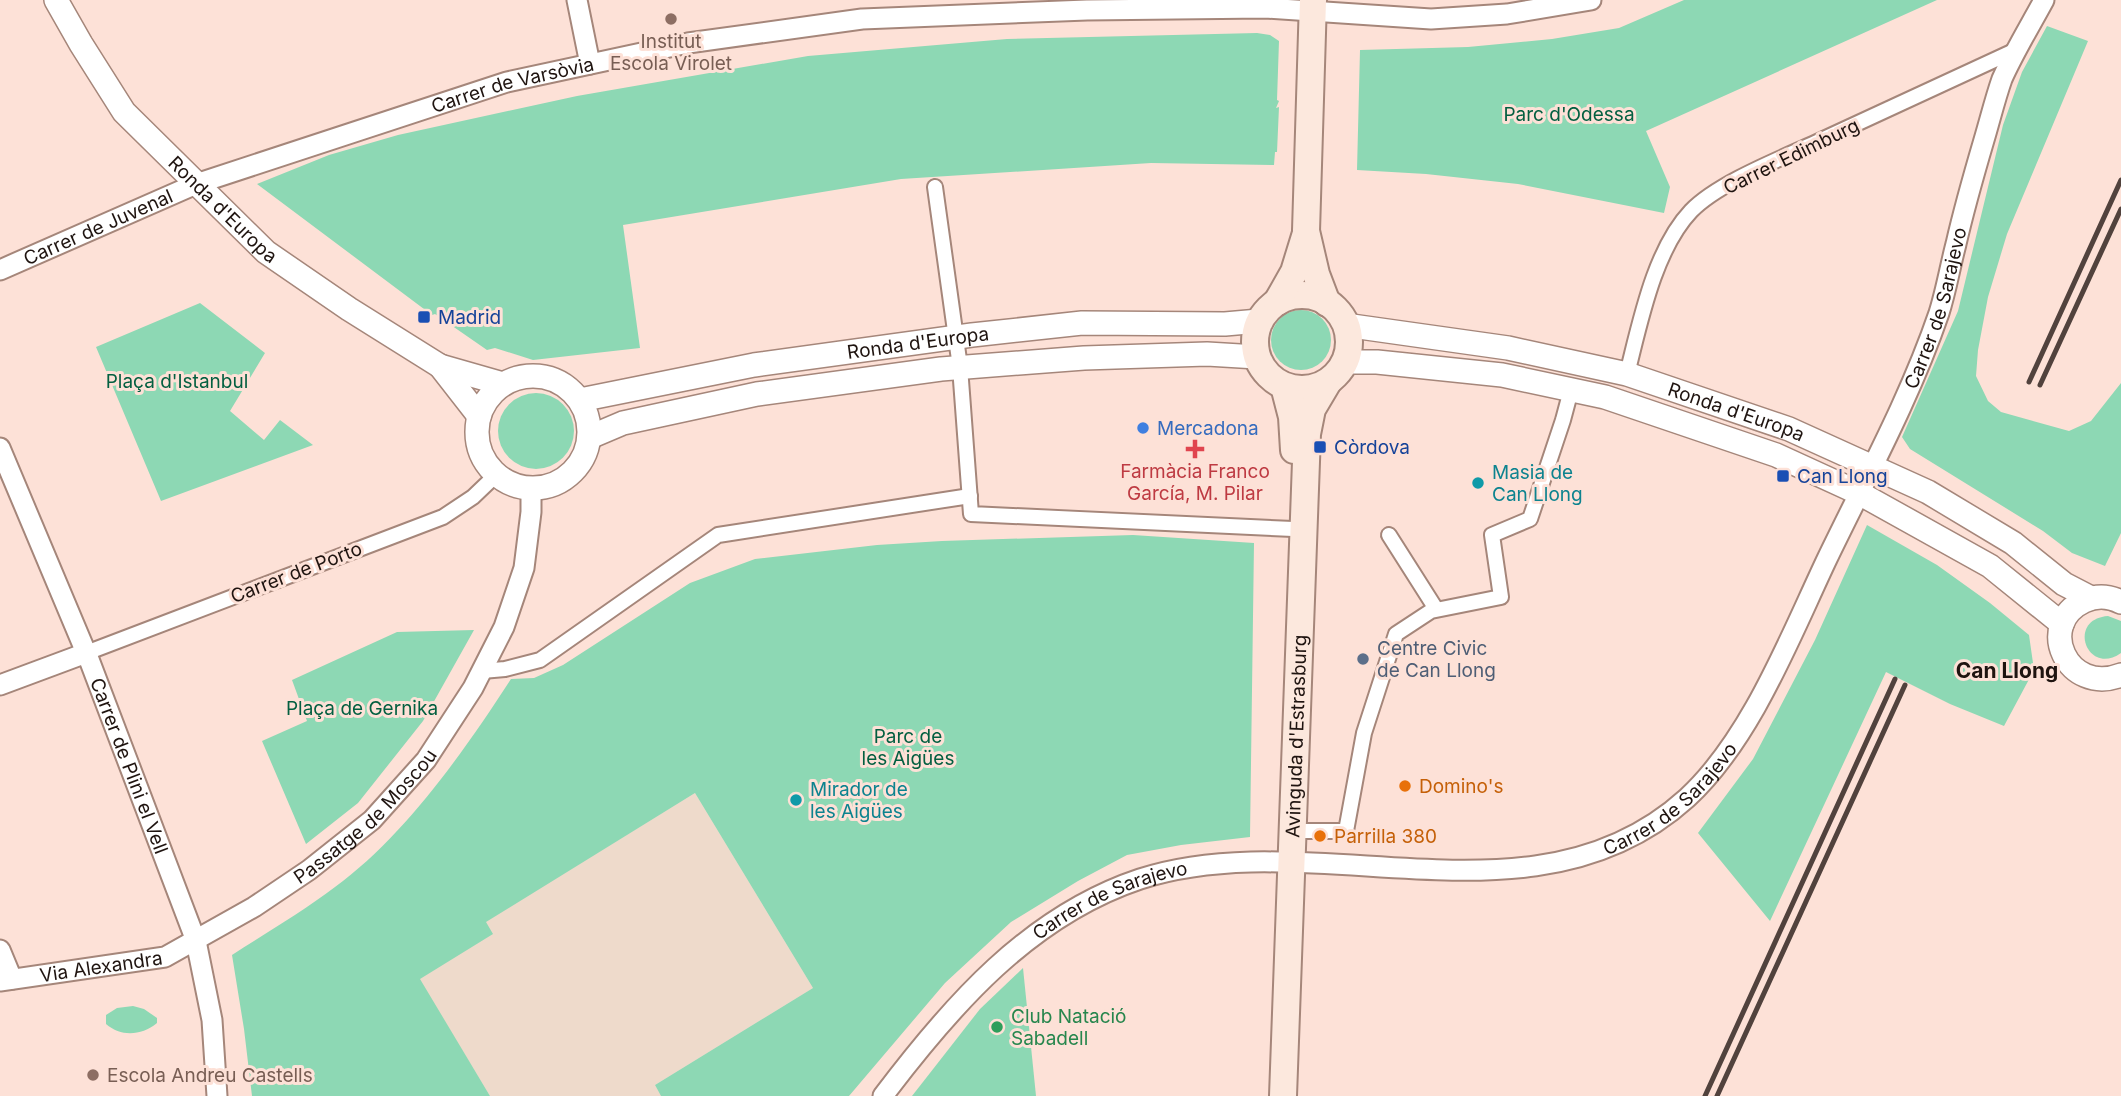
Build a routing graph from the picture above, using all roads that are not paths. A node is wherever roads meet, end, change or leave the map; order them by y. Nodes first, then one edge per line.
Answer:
1 (56, 0) edge
2 (577, 0) edge
3 (1591, 0) edge
4 (2045, 0) edge
5 (1313, 5) edge
6 (861, 10) edge
7 (2016, 50) junction
8 (590, 64) junction
9 (196, 184) junction
10 (934, 187) dead end
11 (1306, 231) junction
12 (0, 270) edge
13 (1327, 303) junction
14 (1268, 312) junction
15 (1345, 325) junction
16 (956, 337) junction
17 (1257, 357) junction
18 (440, 366) junction
19 (960, 367) junction
20 (1336, 372) junction
21 (1627, 374) junction
22 (503, 384) junction
23 (1284, 386) junction
24 (1571, 390) junction
25 (580, 400) junction
26 (479, 416) junction
27 (590, 436) junction
28 (0, 448) edge
29 (1873, 466) junction
30 (496, 475) junction
31 (531, 489) junction
32 (1859, 493) junction
33 (970, 496) junction
34 (1293, 529) junction
35 (1389, 535) dead end
36 (2091, 598) junction
37 (2121, 602) edge
38 (1436, 610) junction
39 (2062, 624) junction
40 (86, 653) junction
41 (482, 671) junction
42 (2118, 678) edge
43 (0, 685) edge
44 (1292, 831) junction
45 (1286, 863) junction
46 (196, 941) junction
47 (0, 950) edge
48 (6, 980) edge
49 (217, 1096) edge
50 (883, 1096) edge
51 (1272, 1096) edge
52 (1283, 1096) edge

1 - 9 street, Ronda d'Europa
2 - 8 street
3 - 5 street, Carrer de Varsòvia
4 - 7 street, Carrer de Sarajevo
5 - 6 street, Carrer de Varsòvia
5 - 11 main road
6 - 8 street, Carrer de Varsòvia
7 - 21 street, Carrer Edimburg
7 - 29 street, Carrer de Sarajevo
8 - 9 street, Carrer de Varsòvia
9 - 12 street, Carrer de Juvenal
9 - 18 street, Ronda d'Europa
10 - 16 street
11 - 13 main road
11 - 14 main road
13 - 14 main road
13 - 15 main road
14 - 16 street, Ronda d'Europa
14 - 17 main road
15 - 20 main road
15 - 21 street, Ronda d'Europa
16 - 19 street
16 - 25 street, Ronda d'Europa
17 - 19 street, Ronda d'Europa
17 - 23 main road
18 - 22 street, Ronda d'Europa
18 - 26 street, Ronda d'Europa
19 - 27 street, Ronda d'Europa
19 - 33 street
20 - 23 main road
20 - 24 street, Ronda d'Europa
20 - 44 main road, Avinguda d'Estrasburg
21 - 29 street, Ronda d'Europa
22 - 25 street, Ronda d'Europa
22 - 26 street
23 - 34 main road, Avinguda d'Estrasburg
24 - 32 street, Ronda d'Europa
24 - 38 street
25 - 27 street
26 - 30 street
27 - 31 street
28 - 40 street, Carrer de Plini el Vell
29 - 32 street, Carrer de Sarajevo
29 - 36 street, Ronda d'Europa
30 - 31 street
30 - 40 street, Carrer de Porto
31 - 41 street, Passatge de Moscou
32 - 39 street, Ronda d'Europa
32 - 45 street, Carrer de Sarajevo
33 - 34 street
33 - 41 street
34 - 45 main road, Avinguda d'Estrasburg
35 - 38 street
36 - 37 street, Ronda d'Europa
36 - 39 street
38 - 44 street
39 - 42 street
40 - 43 street
40 - 46 street, Carrer de Plini el Vell
41 - 46 street, Passatge de Moscou
44 - 45 main road, Avinguda d'Estrasburg
45 - 50 street, Carrer de Sarajevo
45 - 51 main road, Avinguda d'Estrasburg
45 - 52 main road, Avinguda d'Estrasburg
46 - 48 street, Via Alexandra
46 - 49 street, Carrer de Plini el Vell
47 - 48 street

